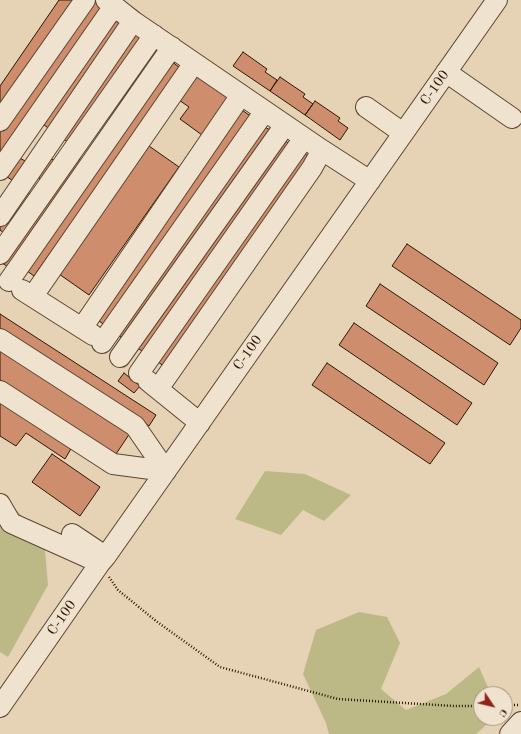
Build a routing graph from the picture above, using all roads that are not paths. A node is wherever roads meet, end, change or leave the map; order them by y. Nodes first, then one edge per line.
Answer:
1 (85, 0) edge
2 (497, 0) edge
3 (110, 3) edge
4 (133, 21) junction
5 (154, 35) junction
6 (172, 47) junction
7 (194, 63) junction
8 (446, 72) junction
9 (242, 95) junction
10 (366, 107) dead end
11 (265, 111) junction
12 (512, 118) dead end
13 (0, 121) edge
14 (285, 125) junction
15 (404, 133) junction
16 (304, 138) junction
17 (322, 150) junction
18 (0, 170) edge
19 (370, 181) junction
20 (0, 216) edge
21 (0, 254) edge
22 (5, 278) edge
23 (33, 296) junction
24 (82, 328) junction
25 (0, 339) edge
26 (102, 343) junction
27 (120, 357) junction
28 (139, 373) junction
29 (158, 389) junction
30 (0, 391) edge
31 (200, 422) junction
32 (166, 471) junction
33 (0, 504) edge
34 (72, 534) dead end
35 (103, 560) junction
36 (0, 707) edge
37 (521, 722) edge
38 (510, 734) edge

1 - 13 street
2 - 8 street, С-100
3 - 4 street
3 - 18 street
4 - 5 street
4 - 20 street
5 - 6 street
5 - 21 street
6 - 7 street
6 - 22 street
7 - 9 street
7 - 23 street
8 - 12 street
8 - 15 street, С-100
9 - 11 street
9 - 24 street
10 - 15 street
11 - 14 street
11 - 26 street
14 - 16 street
14 - 27 street
15 - 19 street, С-100
16 - 17 street
16 - 28 street
17 - 19 street
17 - 29 street
19 - 31 street, С-100
22 - 23 street
23 - 24 street
24 - 26 street
25 - 32 street
26 - 27 street
27 - 28 street
28 - 29 street
29 - 31 street
30 - 32 street
31 - 32 street, С-100
32 - 35 street, С-100
33 - 35 street
34 - 35 street
35 - 36 street, С-100
37 - 38 street

